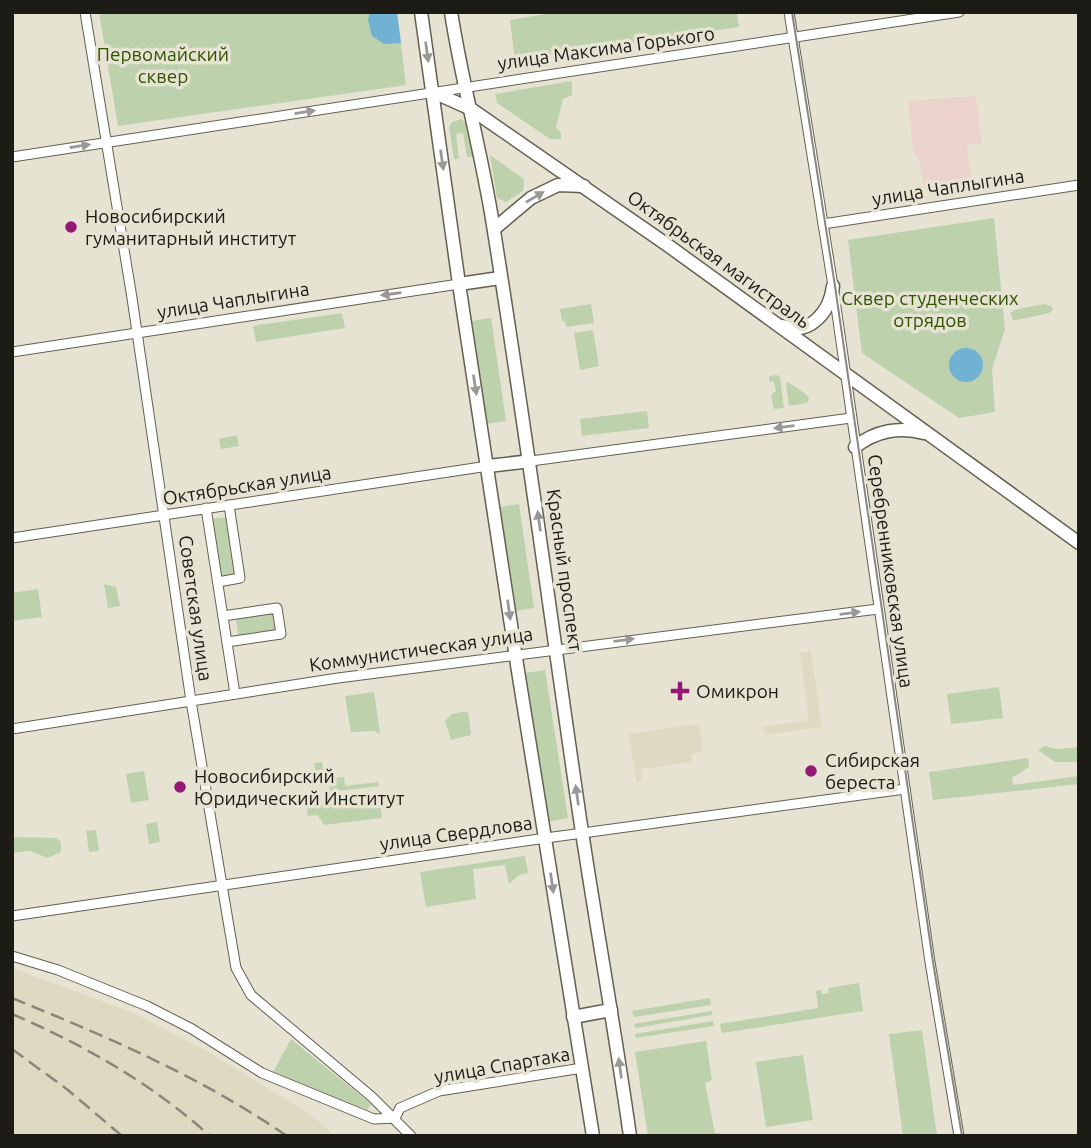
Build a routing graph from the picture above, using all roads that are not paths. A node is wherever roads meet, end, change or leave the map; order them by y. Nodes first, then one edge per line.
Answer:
1 (85, 12) edge
2 (421, 12) edge
3 (451, 12) edge
4 (789, 12) edge
5 (957, 12) edge
6 (794, 37) junction
7 (464, 87) junction
8 (433, 92) junction
9 (471, 109) junction
10 (106, 141) junction
11 (12, 157) edge
12 (1079, 185) edge
13 (584, 187) junction
14 (823, 224) junction
15 (494, 229) junction
16 (500, 278) junction
17 (459, 284) junction
18 (833, 286) junction
19 (777, 325) junction
20 (136, 332) junction
21 (12, 352) edge
22 (845, 373) junction
23 (851, 418) junction
24 (932, 436) junction
25 (855, 447) junction
26 (531, 461) junction
27 (488, 466) junction
28 (229, 505) junction
29 (205, 508) junction
30 (165, 515) junction
31 (12, 538) edge
32 (1079, 542) edge
33 (218, 582) junction
34 (878, 609) junction
35 (223, 616) junction
36 (227, 642) junction
37 (556, 649) junction
38 (515, 654) junction
39 (235, 694) junction
40 (191, 701) junction
41 (12, 729) edge
42 (905, 789) junction
43 (583, 833) junction
44 (546, 838) junction
45 (222, 884) junction
46 (12, 916) edge
47 (12, 956) edge
48 (611, 1010) junction
49 (573, 1017) junction
50 (582, 1068) junction
51 (394, 1118) junction
52 (409, 1135) edge
53 (593, 1136) edge
54 (630, 1136) edge
55 (958, 1136) edge

1 - 10 street, Советская улица
2 -> 8 main road
3 - 7 main road, Красный проспект
4 - 6 street, Серебренниковская улица
5 - 6 street, улица Максима Горького
6 - 7 street, улица Максима Горького
6 - 14 street, Серебренниковская улица
7 - 8 street, улица Максима Горького
7 - 9 main road, Красный проспект
8 - 9 main road, Октябрьская магистраль
10 -> 8 street
8 -> 17 main road
9 - 13 main road, Октябрьская магистраль
9 - 15 main road, Красный проспект
11 -> 10 street
10 - 20 street, Советская улица
12 - 14 street, улица Чаплыгина
15 -> 13 main road
13 - 19 main road, Октябрьская магистраль
14 - 18 street, Серебренниковская улица
15 - 16 main road, Красный проспект
16 - 17 main road
16 - 26 main road, Красный проспект
17 -> 20 street, улица Чаплыгина
17 -> 27 main road
18 - 19 main road
18 - 22 street, Серебренниковская улица
19 - 22 main road, Октябрьская магистраль
20 - 21 street, улица Чаплыгина
20 - 30 street, Советская улица
22 - 23 street, Серебренниковская улица
22 - 24 main road, Октябрьская магистраль
23 - 25 street, Серебренниковская улица
23 -> 26 street
24 - 25 main road
24 - 32 main road, Октябрьская магистраль
25 - 34 street, Серебренниковская улица
26 - 27 main road
37 -> 26 main road, Красный проспект
27 - 28 street, Октябрьская улица
27 -> 38 main road
28 - 29 street, Октябрьская улица
28 - 33 street
29 - 30 street, Октябрьская улица
29 - 33 street
30 - 31 street, Октябрьская улица
30 - 40 street, Советская улица
33 - 35 street
37 -> 34 street, Коммунистическая улица
34 - 42 street, Серебренниковская улица
35 - 36 street
35 - 36 street
36 - 39 street
37 - 38 street, Коммунистическая улица
43 -> 37 main road, Красный проспект
38 - 39 street, Коммунистическая улица
38 - 44 main road
39 - 40 street, Коммунистическая улица
40 - 41 street, Коммунистическая улица
40 - 45 street, Советская улица
42 - 43 street, улица Свердлова
42 - 55 street, Серебренниковская улица
43 - 44 street, улица Свердлова
43 - 48 main road, Красный проспект
44 - 45 street, улица Свердлова
44 -> 49 main road
45 - 46 street, улица Свердлова
45 - 51 street, Советская улица
47 - 51 street
48 - 49 main road
54 -> 48 main road, Красный проспект
49 - 50 main road
50 - 51 street, улица Спартака
50 - 53 main road
51 - 52 street, Советская улица

